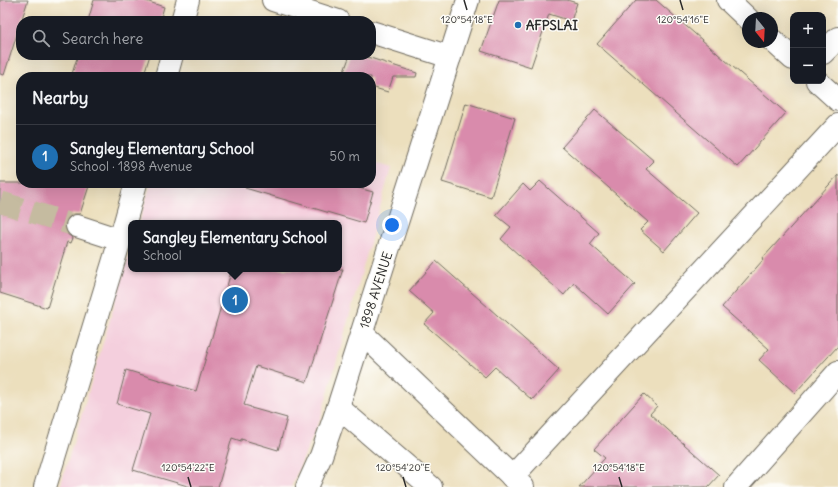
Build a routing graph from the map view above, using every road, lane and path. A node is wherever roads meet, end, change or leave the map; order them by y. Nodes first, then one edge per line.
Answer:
1 (188, 0) edge
2 (273, 0) edge
3 (468, 0) edge
4 (728, 0) edge
5 (742, 13) edge
6 (183, 16) edge
7 (323, 16) edge
8 (376, 34) edge
9 (838, 38) edge
10 (778, 46) edge
11 (826, 50) edge
12 (450, 57) junction
13 (790, 57) edge
14 (171, 60) edge
15 (167, 72) edge
16 (820, 84) edge
17 (838, 100) edge
18 (838, 125) edge
19 (135, 188) edge
20 (77, 226) tunnel mouth
21 (120, 240) junction
22 (362, 333) junction
23 (838, 372) edge
24 (338, 407) junction
25 (518, 482) edge
26 (45, 487) edge
27 (307, 487) edge
28 (431, 487) edge
29 (736, 487) edge

1 - 6 street
2 - 7 street
3 - 12 street, 1898 AVENUE
4 - 5 street
8 - 12 street
9 - 11 street
10 - 13 street
12 - 22 street, 1898 AVENUE
14 - 15 street
16 - 17 street
18 - 25 street
19 - 21 street
20 - 21 street
21 - 26 street
22 - 24 street, 1898 AVENUE
22 - 25 street
23 - 29 street
24 - 27 street, 1898 AVENUE
24 - 28 street

